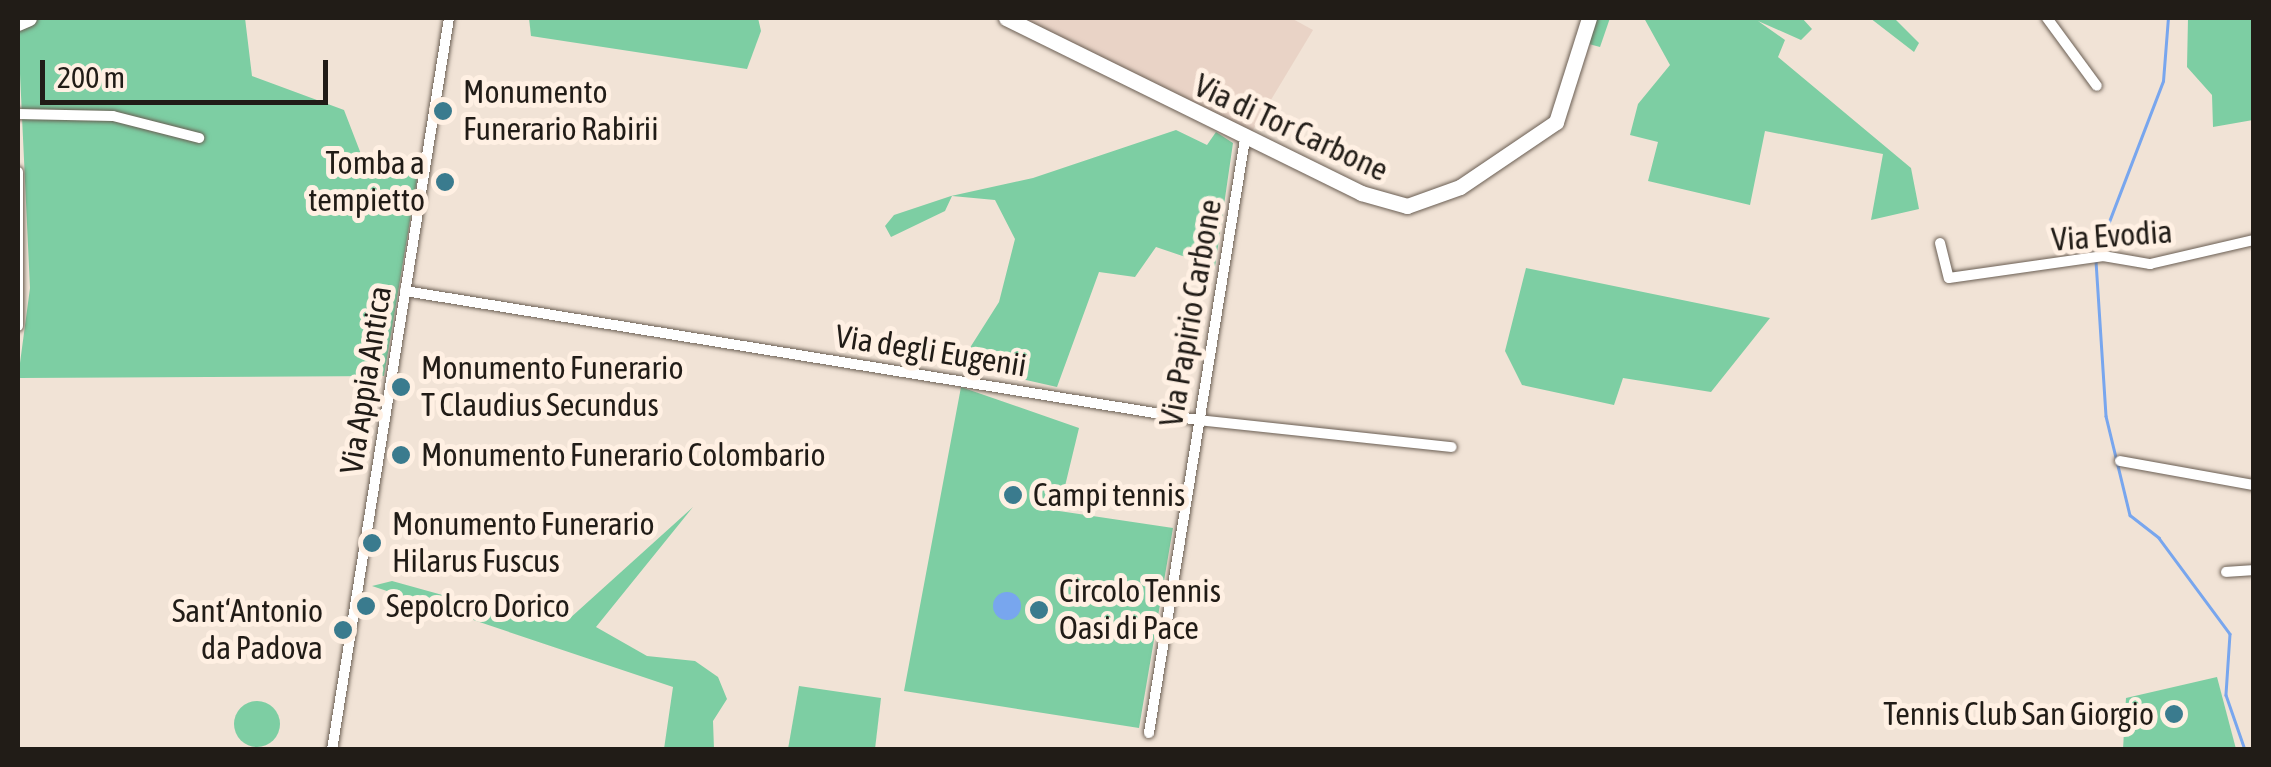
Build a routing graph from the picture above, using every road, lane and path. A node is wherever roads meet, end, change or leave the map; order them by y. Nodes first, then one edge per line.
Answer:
1 (29, 18) edge
2 (448, 18) edge
3 (1006, 18) edge
4 (1590, 18) edge
5 (2047, 18) edge
6 (18, 23) edge
7 (2097, 86) dead end
8 (18, 114) edge
9 (199, 138) dead end
10 (1246, 138) junction
11 (18, 172) edge
12 (2254, 240) edge
13 (1940, 243) dead end
14 (20, 284) edge
15 (405, 292) junction
16 (18, 326) edge
17 (1198, 420) junction
18 (1452, 448) dead end
19 (2120, 461) dead end
20 (2254, 486) edge
21 (2254, 570) edge
22 (2226, 572) dead end
23 (1149, 734) dead end
24 (332, 750) edge

1 - 6 main road
2 - 15 street, Via Appia Antica
3 - 10 main road, Via di Tor Carbone
4 - 10 main road, Via di Tor Carbone
5 - 7 street
8 - 9 street
10 - 17 street, Via Papirio Carbone
11 - 14 street
12 - 13 street, Via Evodia
14 - 16 street
15 - 17 street, Via degli Eugenii
15 - 24 street, Via Appia Antica
17 - 18 street, Via degli Eugenii
17 - 23 street, Via Papirio Carbone
19 - 20 street
21 - 22 street

